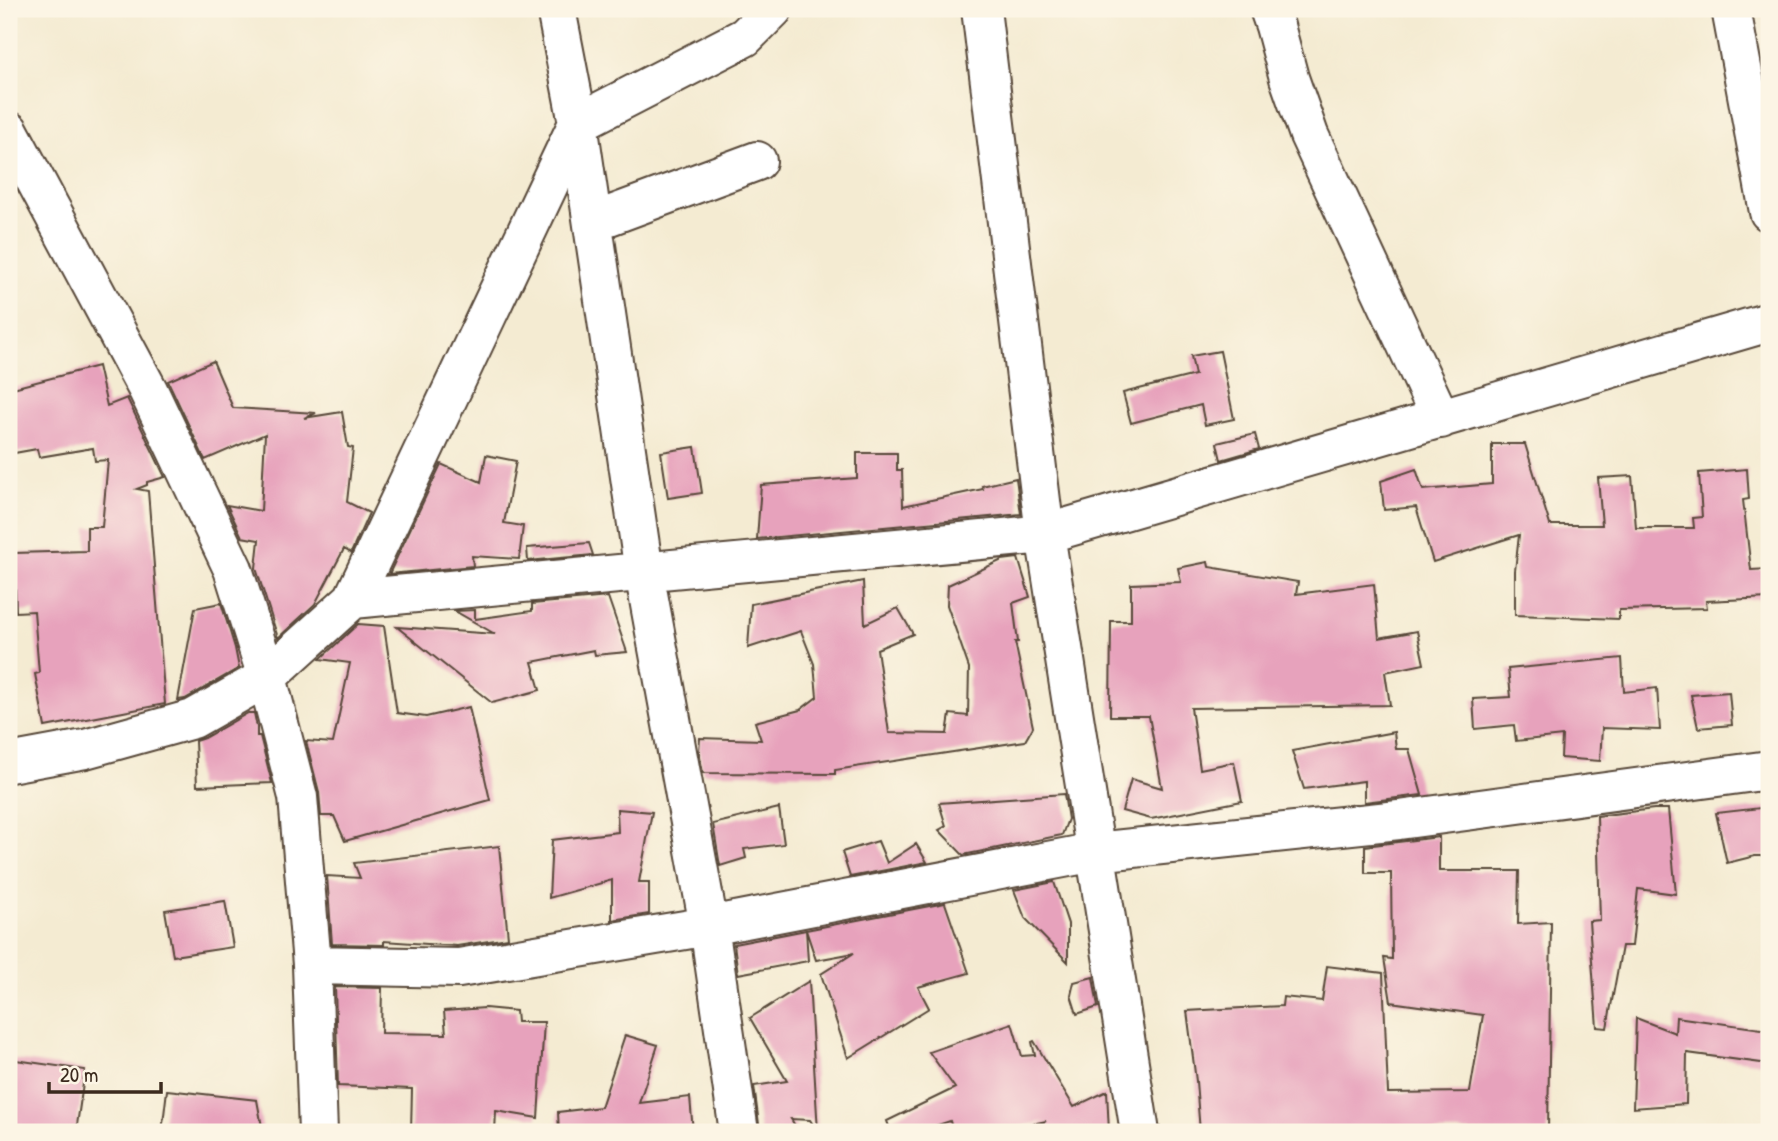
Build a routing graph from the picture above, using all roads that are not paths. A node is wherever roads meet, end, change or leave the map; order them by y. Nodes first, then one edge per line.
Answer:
1 (556, 9) edge
2 (773, 9) edge
3 (981, 9) edge
4 (1269, 9) edge
5 (1731, 9) edge
6 (578, 122) junction
7 (9, 131) edge
8 (757, 161) dead end
9 (1769, 212) edge
10 (593, 222) junction
11 (1769, 322) edge
12 (1441, 419) junction
13 (1045, 534) junction
14 (644, 572) junction
15 (353, 599) junction
16 (267, 677) junction
17 (9, 763) edge
18 (1769, 770) edge
19 (1095, 852) junction
20 (709, 926) junction
21 (312, 965) junction
22 (317, 1132) edge
23 (738, 1132) edge
24 (1140, 1132) edge

1 - 6 street
2 - 6 street
3 - 13 street
4 - 12 street
5 - 9 street
6 - 10 street
6 - 15 street
7 - 16 street
8 - 10 street
10 - 14 street
11 - 12 street
12 - 13 street
13 - 14 street
13 - 19 street
14 - 15 street
14 - 20 street
15 - 16 street
16 - 17 street
16 - 21 street
18 - 19 street
19 - 20 street
19 - 24 street
20 - 21 street
20 - 23 street
21 - 22 street

